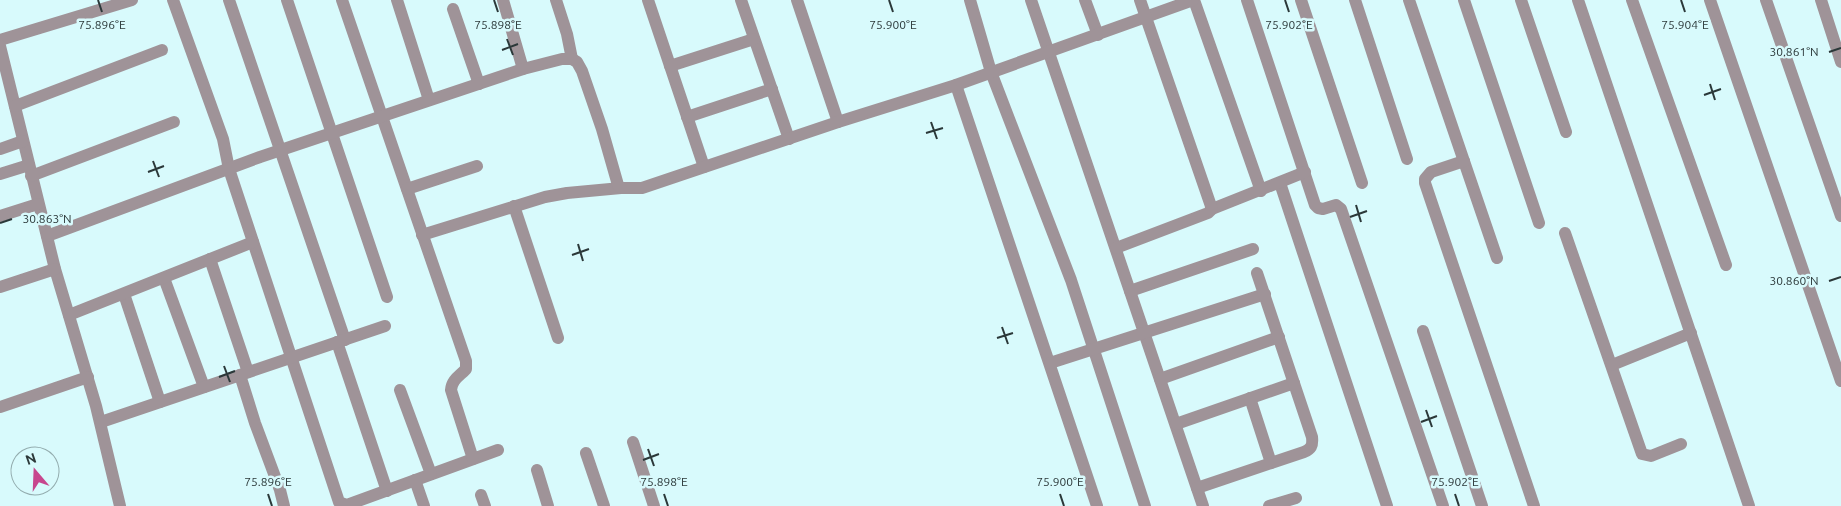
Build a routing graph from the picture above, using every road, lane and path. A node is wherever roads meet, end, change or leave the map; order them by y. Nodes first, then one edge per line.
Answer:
1 (132, 0) edge
2 (173, 0) edge
3 (229, 0) edge
4 (288, 0) edge
5 (342, 0) edge
6 (397, 0) edge
7 (503, 0) edge
8 (556, 0) edge
9 (648, 0) edge
10 (741, 0) edge
11 (797, 0) edge
12 (970, 0) edge
13 (1031, 0) edge
14 (1085, 0) edge
15 (1140, 0) edge
16 (1193, 0) edge
17 (1247, 0) edge
18 (1302, 0) edge
19 (1355, 0) edge
20 (1409, 0) edge
21 (1464, 0) edge
22 (1521, 0) edge
23 (1578, 0) edge
24 (1632, 0) edge
25 (1710, 0) edge
26 (1766, 0) edge
27 (1821, 0) edge
28 (453, 9) dead end
29 (1145, 17) junction
30 (1098, 34) junction
31 (754, 39) junction
32 (0, 40) edge
33 (0, 46) edge
34 (162, 50) dead end
35 (1049, 52) junction
36 (572, 58) junction
37 (1841, 62) edge
38 (670, 66) junction
39 (523, 68) junction
40 (991, 72) junction
41 (479, 84) junction
42 (956, 85) junction
43 (772, 89) junction
44 (429, 100) junction
45 (15, 106) junction
46 (381, 116) junction
47 (687, 117) junction
48 (174, 122) dead end
49 (838, 122) junction
50 (332, 132) junction
51 (1566, 132) dead end
52 (789, 138) junction
53 (23, 142) junction
54 (0, 149) edge
55 (281, 150) junction
56 (1407, 159) dead end
57 (1464, 161) junction
58 (477, 166) dead end
59 (704, 167) junction
60 (229, 169) junction
61 (30, 171) junction
62 (1305, 172) junction
63 (0, 174) edge
64 (1280, 183) junction
65 (1362, 183) dead end
66 (621, 188) junction
67 (407, 189) junction
68 (1261, 191) junction
69 (38, 204) junction
70 (514, 206) junction
71 (1212, 209) junction
72 (0, 216) edge
73 (1841, 216) edge
74 (1538, 223) dead end
75 (1565, 233) dead end
76 (422, 235) junction
77 (47, 236) junction
78 (253, 242) junction
79 (1116, 248) junction
80 (1253, 249) dead end
81 (1497, 258) dead end
82 (210, 259) junction
83 (1726, 265) dead end
84 (55, 268) junction
85 (1257, 273) dead end
86 (164, 278) junction
87 (0, 287) edge
88 (1130, 291) junction
89 (124, 294) junction
90 (1264, 294) junction
91 (387, 297) dead end
92 (69, 315) junction
93 (385, 326) dead end
94 (1423, 331) dead end
95 (1144, 333) junction
96 (1691, 333) junction
97 (558, 338) dead end
98 (1279, 338) junction
99 (341, 341) junction
100 (1094, 349) junction
101 (291, 358) junction
102 (1050, 363) junction
103 (1612, 365) junction
104 (244, 373) junction
105 (88, 377) junction
106 (1160, 378) junction
107 (1841, 381) edge
108 (1294, 383) junction
109 (204, 387) junction
110 (400, 390) dead end
111 (1250, 398) junction
112 (160, 402) junction
113 (0, 407) edge
114 (100, 422) junction
115 (1176, 424) junction
116 (633, 442) dead end
117 (1681, 444) dead end
118 (498, 450) dead end
119 (586, 453) dead end
120 (473, 459) junction
121 (1271, 463) junction
122 (536, 470) dead end
123 (431, 474) junction
124 (415, 480) junction
125 (1197, 488) junction
126 (387, 491) junction
127 (1296, 498) dead end
128 (352, 504) edge
129 (120, 506) edge
130 (284, 506) edge
131 (424, 506) edge
132 (548, 506) edge
133 (604, 506) edge
134 (654, 506) edge
135 (1097, 506) edge
136 (1145, 506) edge
137 (1203, 506) edge
138 (1269, 506) edge
139 (1387, 506) edge
140 (1443, 506) edge
141 (1482, 506) edge
142 (1534, 506) edge
143 (1749, 506) edge

1 - 32 street
2 - 60 street
3 - 55 street
4 - 50 street
5 - 46 street
6 - 44 street
7 - 39 street
8 - 36 street
9 - 38 street
10 - 31 street
11 - 49 street
12 - 40 street
13 - 35 street
14 - 30 street
15 - 29 street
16 - 29 street
16 - 68 street
17 - 62 street
18 - 65 street
19 - 56 street
20 - 57 street
21 - 74 street
22 - 51 street
23 - 96 street
24 - 83 street
25 - 107 street
26 - 73 street
27 - 37 street
28 - 41 street
29 - 30 street
29 - 71 street
30 - 35 street
31 - 38 street
31 - 43 street
33 - 45 street
34 - 45 street
35 - 40 street
35 - 79 street
36 - 39 street
36 - 66 street
38 - 47 street
39 - 41 street
40 - 42 street
40 - 100 street
41 - 44 street
42 - 49 street
42 - 102 street
43 - 47 street
43 - 52 street
44 - 46 street
45 - 53 street
46 - 50 street
46 - 67 street
47 - 59 street
48 - 61 street
49 - 52 street
50 - 55 street
50 - 91 street
52 - 59 street
53 - 54 street
53 - 61 street
55 - 60 street
55 - 99 street
57 - 81 street
57 - 142 street
58 - 67 street
59 - 66 street
60 - 77 street
60 - 78 street
61 - 63 street
61 - 69 street
62 - 64 street
62 - 140 street
64 - 68 street
64 - 139 street
66 - 70 street
67 - 76 street
68 - 71 street
69 - 72 street
69 - 77 street
70 - 76 street
70 - 97 street
71 - 79 street
75 - 103 street
76 - 120 street
77 - 84 street
78 - 82 street
78 - 101 street
79 - 88 street
80 - 88 street
82 - 86 street
82 - 104 street
84 - 87 street
84 - 92 street
85 - 90 street
86 - 89 street
86 - 109 street
88 - 95 street
89 - 92 street
89 - 112 street
90 - 95 street
90 - 98 street
92 - 105 street
93 - 99 street
94 - 141 street
95 - 100 street
95 - 106 street
96 - 103 street
96 - 143 street
98 - 106 street
98 - 108 street
99 - 101 street
99 - 126 street
100 - 102 street
100 - 136 street
101 - 104 street
101 - 128 street
102 - 135 street
103 - 117 street
104 - 109 street
104 - 130 street
105 - 113 street
105 - 114 street
106 - 115 street
108 - 111 street
108 - 121 street
109 - 112 street
110 - 123 street
111 - 115 street
111 - 121 street
112 - 114 street
114 - 129 street
115 - 125 street
116 - 134 street
118 - 120 street
119 - 133 street
120 - 123 street
121 - 125 street
122 - 132 street
123 - 124 street
124 - 126 street
124 - 131 street
125 - 137 street
126 - 128 street
127 - 138 street

